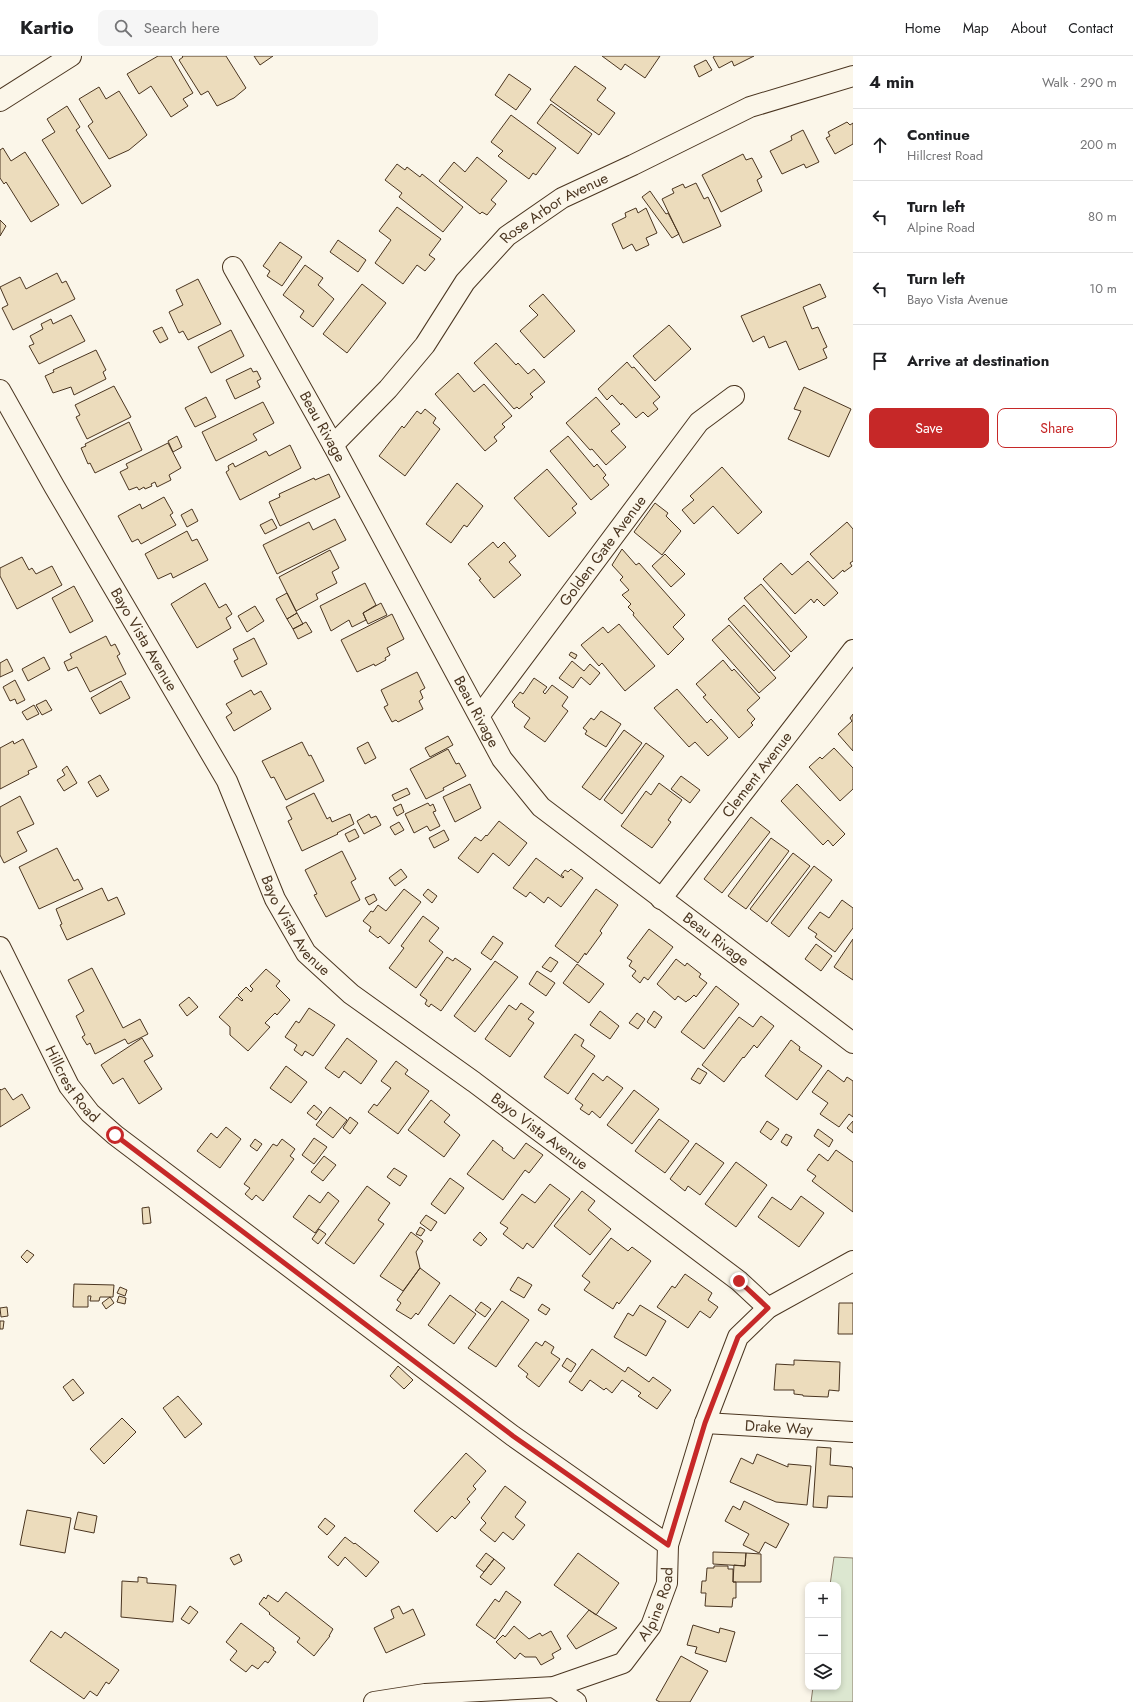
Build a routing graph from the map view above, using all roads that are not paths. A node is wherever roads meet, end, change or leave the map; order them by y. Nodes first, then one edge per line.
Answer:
1 (71, 56) edge
2 (853, 76) edge
3 (0, 101) edge
4 (233, 267) dead end
5 (0, 390) edge
6 (734, 396) dead end
7 (333, 445) junction
8 (853, 650) edge
9 (480, 715) junction
10 (661, 899) junction
11 (0, 947) edge
12 (853, 1042) edge
13 (853, 1261) edge
14 (768, 1308) junction
15 (705, 1423) junction
16 (853, 1432) edge
17 (668, 1545) junction
18 (554, 1687) junction
19 (374, 1702) edge
20 (576, 1702) edge

1 - 3 street
2 - 7 street, Rose Arbor Avenue
4 - 7 street, Beau Rivage
5 - 14 street, Bayo Vista Avenue
6 - 9 street, Golden Gate Avenue
7 - 9 street, Beau Rivage
8 - 10 street, Clement Avenue
9 - 10 street, Beau Rivage
10 - 12 street, Beau Rivage
11 - 17 street, Hillcrest Road
13 - 14 street, Alpine Road
14 - 15 street, Alpine Road
15 - 16 street, Drake Way
15 - 17 street, Alpine Road
17 - 18 street, Alpine Road
18 - 19 street, Alpine Road
18 - 20 street

